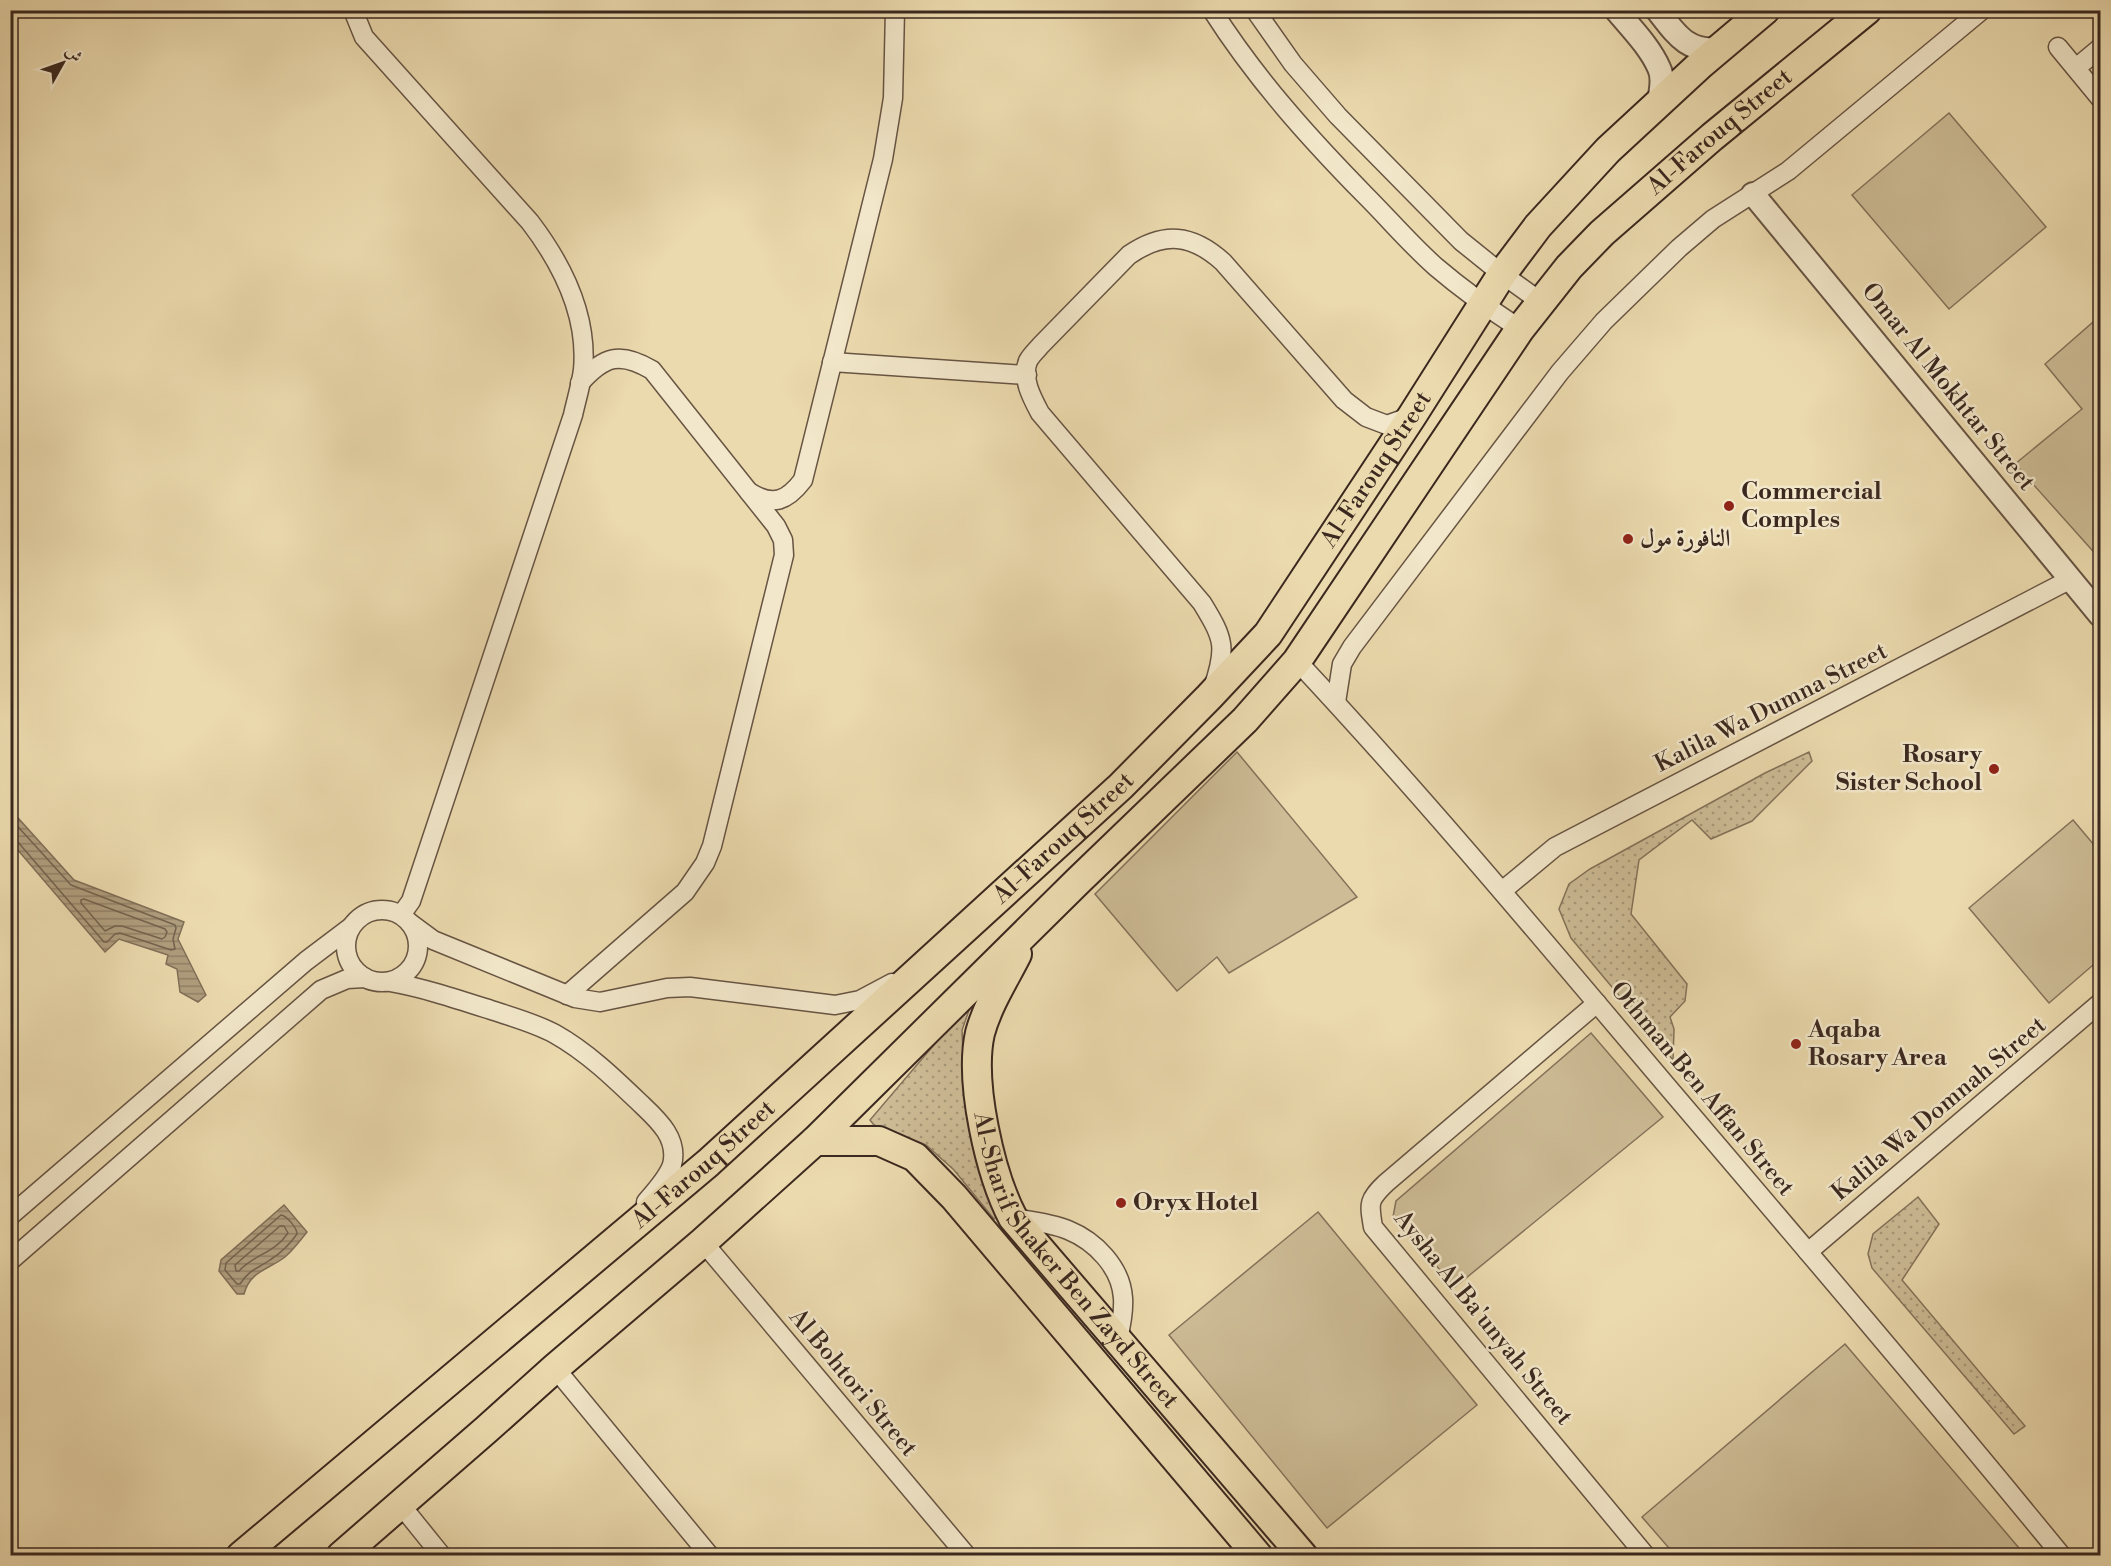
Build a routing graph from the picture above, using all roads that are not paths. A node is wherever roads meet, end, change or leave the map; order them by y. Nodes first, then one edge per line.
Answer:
1 (353, 10) edge
2 (895, 10) edge
3 (1212, 10) edge
4 (1255, 10) edge
5 (1616, 10) edge
6 (1657, 10) edge
7 (1765, 10) edge
8 (1867, 10) edge
9 (1982, 10) edge
10 (2058, 47) dead end
11 (2100, 48) edge
12 (1720, 49) junction
13 (2076, 69) junction
14 (2100, 98) edge
15 (1659, 101) junction
16 (1753, 194) junction
17 (1502, 274) junction
18 (1541, 302) junction
19 (1483, 305) junction
20 (1520, 329) junction
21 (832, 362) junction
22 (1027, 375) junction
23 (580, 383) junction
24 (1412, 416) junction
25 (748, 491) junction
26 (2071, 579) junction
27 (2098, 608) edge
28 (1297, 661) junction
29 (1209, 697) junction
30 (1336, 702) junction
31 (1502, 891) junction
32 (405, 919) junction
33 (351, 927) junction
34 (1030, 927) junction
35 (929, 959) junction
36 (365, 978) junction
37 (390, 981) junction
38 (567, 995) junction
39 (1597, 1003) junction
40 (2100, 1003) edge
41 (814, 1141) junction
42 (10, 1216) edge
43 (1013, 1218) junction
44 (703, 1242) junction
45 (604, 1251) junction
46 (1808, 1252) junction
47 (10, 1261) edge
48 (1118, 1339) junction
49 (555, 1368) junction
50 (400, 1504) junction
51 (1264, 1509) junction
52 (1239, 1534) junction
53 (241, 1556) edge
54 (341, 1556) edge
55 (442, 1556) edge
56 (710, 1556) edge
57 (967, 1556) edge
58 (1258, 1556) edge
59 (1303, 1556) edge
60 (1646, 1556) edge
61 (2062, 1556) edge

1 - 23 street
2 - 21 street
3 - 19 street
4 - 17 street
5 - 15 street
6 - 12 street
7 - 12 main road, Al-Farouq Street
8 - 18 main road, Al-Farouq Street
9 - 16 street
10 - 13 street
11 - 13 street
12 - 15 main road, Al-Farouq Street
13 - 14 street
15 - 17 main road, Al-Farouq Street
16 - 26 street, Omar Al Mokhtar Street
16 - 30 street
17 - 18 street
17 - 19 main road, Al-Farouq Street
18 - 20 main road, Al-Farouq Street
19 - 20 street
19 - 24 main road, Al-Farouq Street
20 - 28 main road, Al-Farouq Street
21 - 22 street
21 - 25 street
22 - 24 street
22 - 29 street
23 - 25 street
23 - 32 street
24 - 29 main road, Al-Farouq Street
25 - 38 street
26 - 27 street, Omar Al Mokhtar Street
26 - 31 street, Kalila Wa Dumna Street
28 - 30 street, Othman Ben Affan Street
28 - 34 main road, Al-Farouq Street
29 - 35 main road, Al-Farouq Street
30 - 31 street, Othman Ben Affan Street
31 - 39 street, Othman Ben Affan Street
32 - 33 street
32 - 37 street
32 - 38 street
33 - 36 street
33 - 42 street
34 - 41 main road, Al-Farouq Street
34 - 43 main road, Al-Sharif Shaker Ben Zayd Street
35 - 38 street
35 - 45 main road, Al-Farouq Street
36 - 37 street
36 - 47 street
37 - 45 street
39 - 46 street, Othman Ben Affan Street
39 - 60 street, Aysha Al Ba'unyah Street
40 - 46 street, Kalila Wa Domnah Street
41 - 44 main road, Al-Farouq Street
41 - 52 main road, Al-Sharif Shaker Ben Zayd Street
43 - 48 main road, Al-Sharif Shaker Ben Zayd Street
43 - 48 street
44 - 49 main road, Al-Farouq Street
44 - 57 street, Al Bohtori Street
45 - 53 main road, Al-Farouq Street
46 - 61 street, Othman Ben Affan Street
48 - 51 main road, Al-Sharif Shaker Ben Zayd Street
49 - 50 main road, Al-Farouq Street
49 - 56 street
50 - 54 main road, Al-Farouq Street
50 - 55 street
51 - 52 main road
51 - 59 main road, Al-Sharif Shaker Ben Zayd Street
52 - 58 main road, Al-Sharif Shaker Ben Zayd Street

